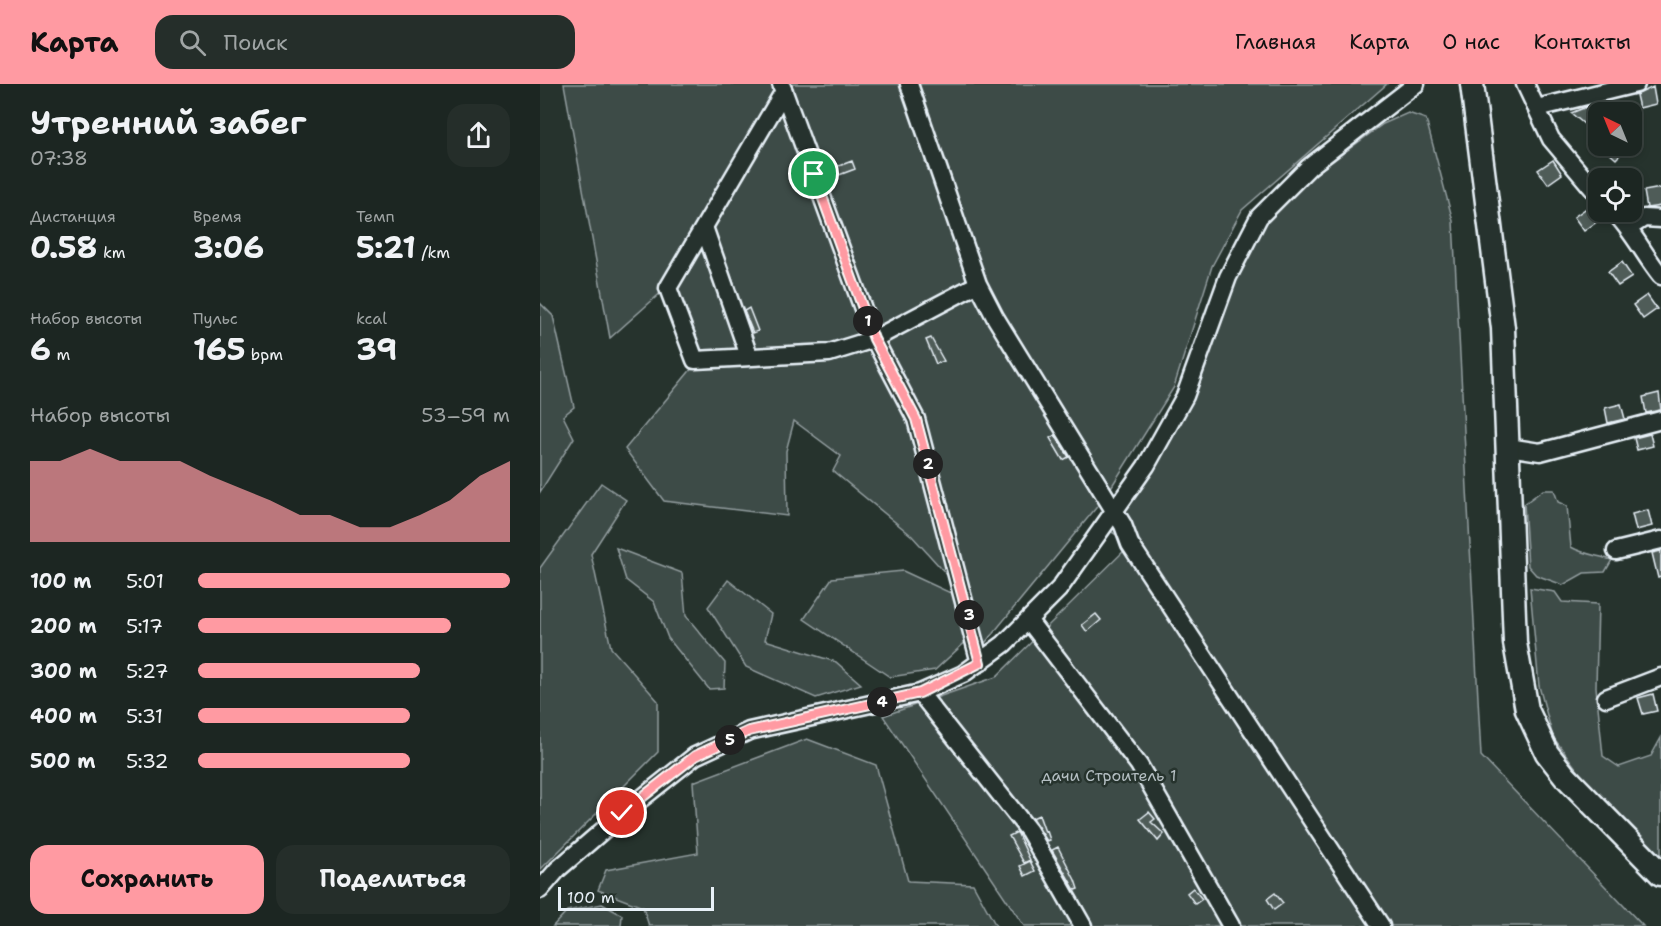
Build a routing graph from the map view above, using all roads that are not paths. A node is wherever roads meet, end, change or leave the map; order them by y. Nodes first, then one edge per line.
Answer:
1 (909, 84) edge
2 (1416, 84) edge
3 (1472, 84) edge
4 (1525, 84) edge
5 (1636, 84) edge
6 (783, 88) edge
7 (1537, 108) junction
8 (1588, 183) edge
9 (1661, 219) edge
10 (1625, 222) edge
11 (704, 227) junction
12 (1630, 227) junction
13 (1661, 276) edge
14 (978, 284) junction
15 (874, 339) junction
16 (749, 356) junction
17 (1661, 420) edge
18 (1508, 447) junction
19 (1114, 512) junction
20 (1661, 540) edge
21 (1616, 551) dead end
22 (1029, 621) junction
23 (980, 663) junction
24 (1661, 677) edge
25 (920, 693) junction
26 (1606, 698) dead end
27 (1661, 874) edge
28 (540, 890) edge
29 (1083, 926) edge
30 (1231, 926) edge
31 (1381, 926) edge

1 - 14 street
2 - 19 street
3 - 18 highway
4 - 7 street
5 - 7 street
6 - 11 street
6 - 15 street
7 - 8 street
9 - 12 street
10 - 12 street
11 - 16 street
11 - 16 street
12 - 13 street
14 - 15 street
14 - 19 street
15 - 16 street
15 - 23 street
17 - 18 street
18 - 27 highway
19 - 22 street
19 - 31 street
20 - 21 street
22 - 23 street
22 - 30 street
23 - 25 street
24 - 26 street
25 - 28 street
25 - 29 street

